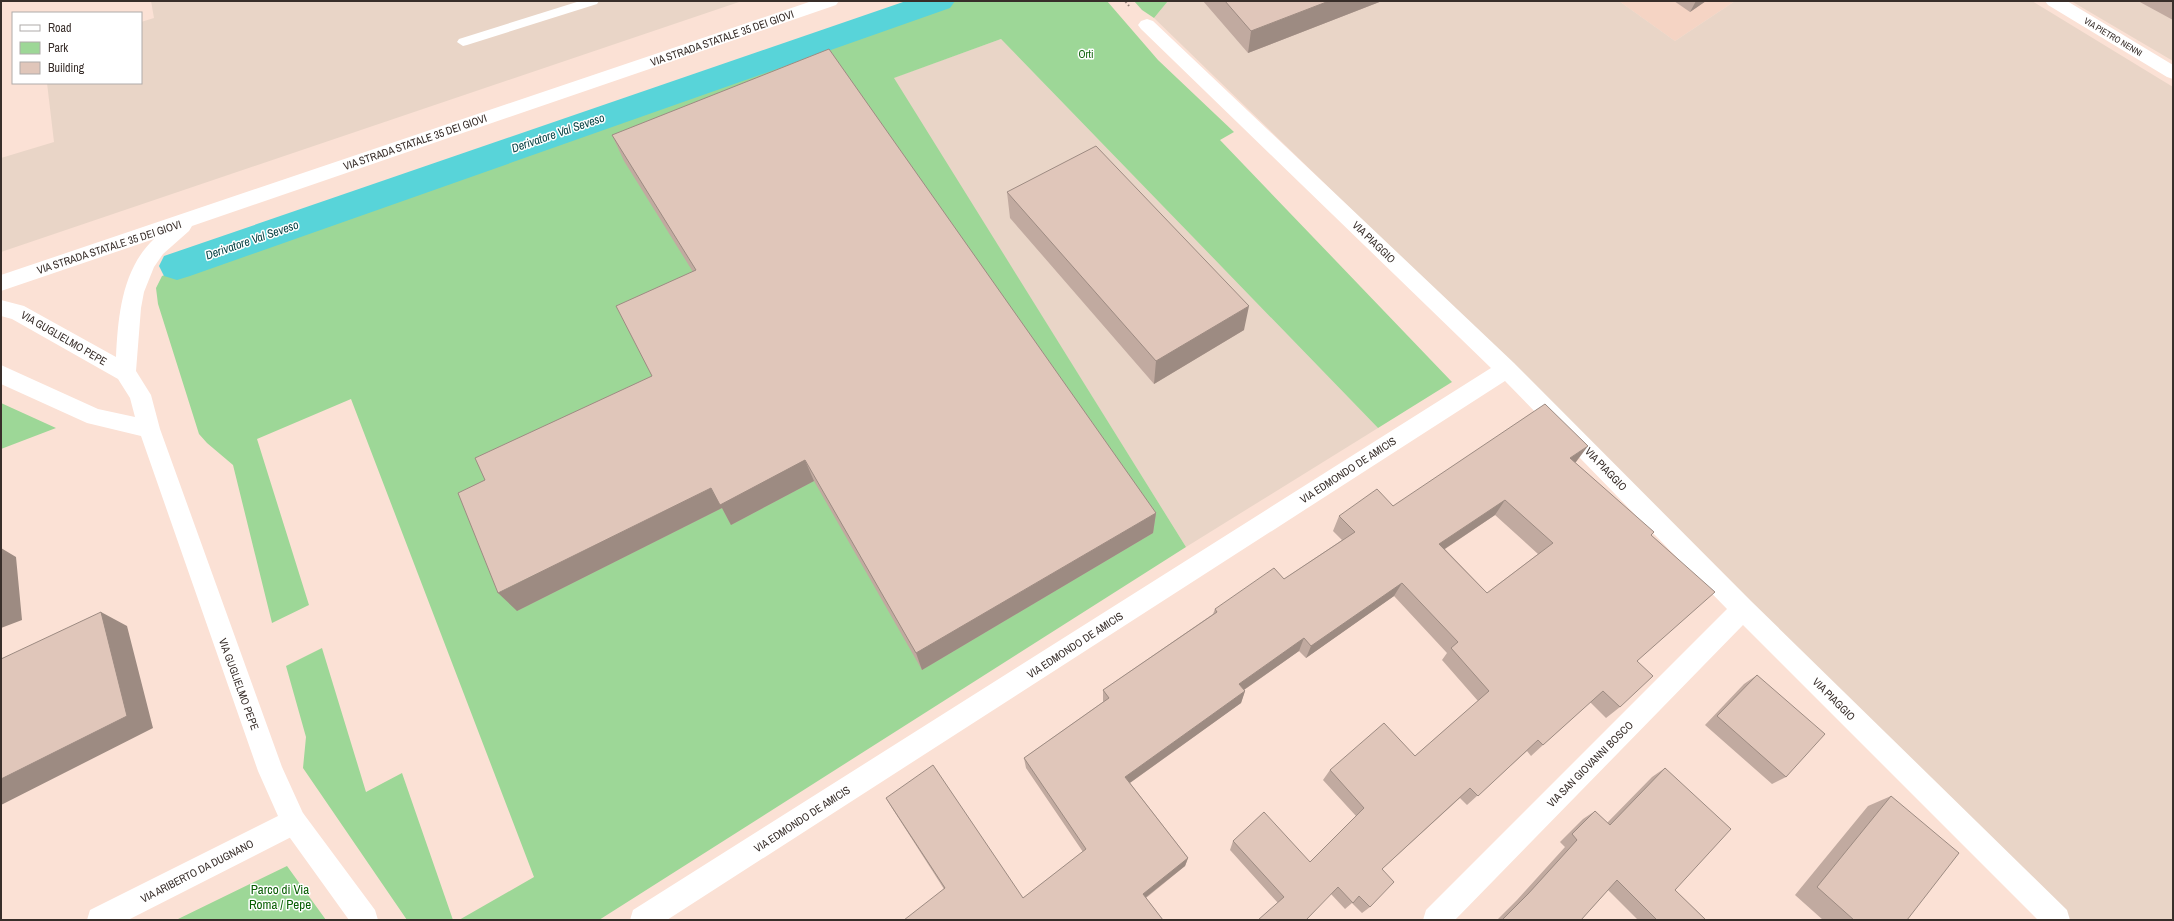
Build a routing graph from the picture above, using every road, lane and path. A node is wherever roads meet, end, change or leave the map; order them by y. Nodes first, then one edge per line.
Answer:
1 (593, 1) edge
2 (830, 1) edge
3 (2054, 1) edge
4 (1147, 25) dead end
5 (463, 42) dead end
6 (2173, 73) edge
7 (187, 221) junction
8 (1, 283) edge
9 (1, 308) edge
10 (1507, 369) junction
11 (125, 373) junction
12 (1, 374) edge
13 (150, 429) junction
14 (1743, 609) junction
15 (294, 822) junction
16 (100, 920) edge
17 (365, 920) edge
18 (643, 920) edge
19 (1436, 920) edge
20 (2057, 920) edge

1 - 5 lane
2 - 7 street, VIA STRADA STATALE 35 DEI GIOVI
3 - 6 street, VIA PIETRO NENNI
4 - 10 street, VIA PIAGGIO
7 - 8 street, VIA STRADA STATALE 35 DEI GIOVI
7 - 11 street
9 - 11 street, VIA GUGLIELMO PEPE
10 - 14 street, VIA PIAGGIO
10 - 18 street, VIA EDMONDO DE AMICIS
11 - 13 street, VIA GUGLIELMO PEPE
12 - 13 street
13 - 15 street, VIA GUGLIELMO PEPE
14 - 19 street, VIA SAN GIOVANNI BOSCO
14 - 20 street, VIA PIAGGIO
15 - 16 street, VIA ARIBERTO DA DUGNANO
15 - 17 street, VIA GUGLIELMO PEPE

